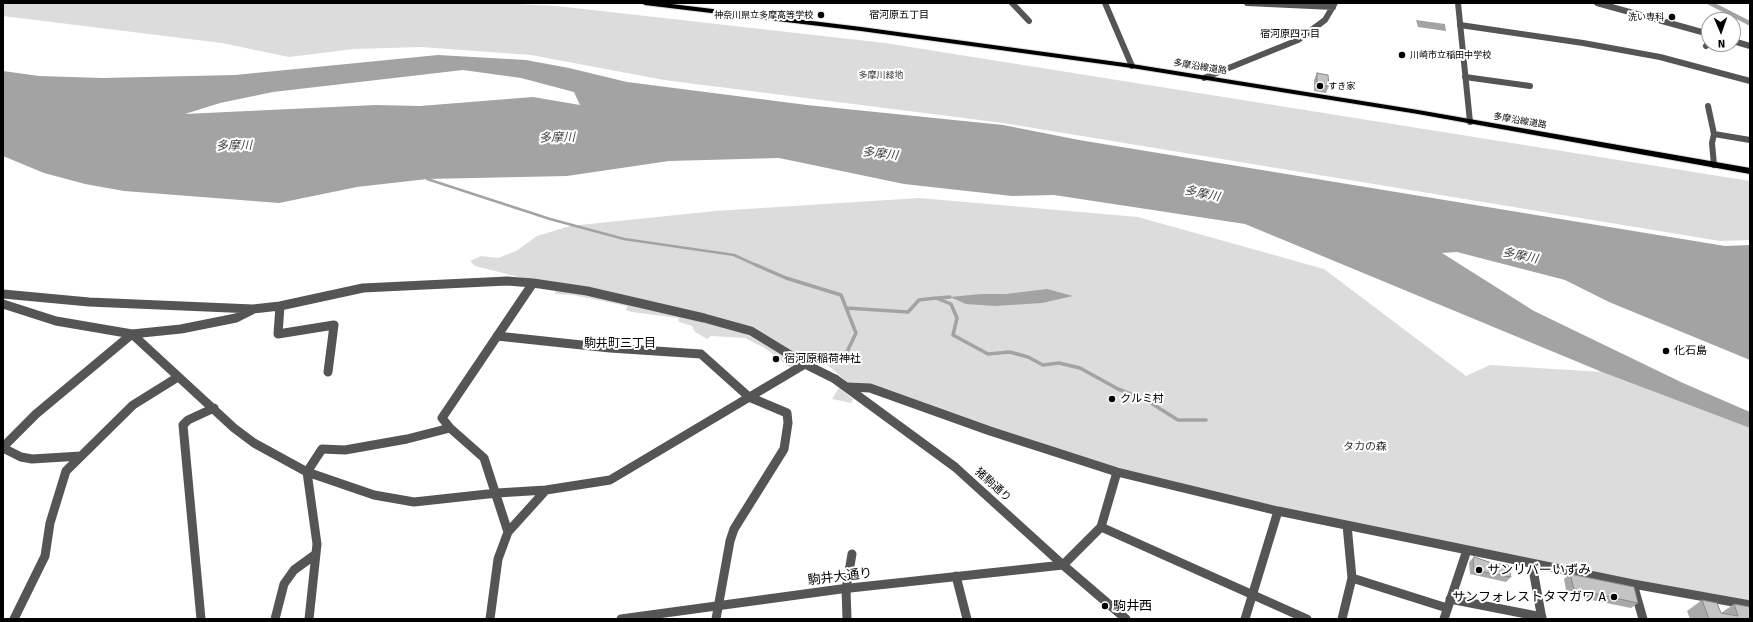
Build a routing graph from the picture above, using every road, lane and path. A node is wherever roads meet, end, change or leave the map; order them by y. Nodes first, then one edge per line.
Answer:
1 (645, 3) edge
2 (1012, 3) edge
3 (1105, 3) edge
4 (1247, 3) edge
5 (1458, 3) edge
6 (1597, 3) edge
7 (679, 5) edge
8 (1334, 5) edge
9 (1029, 21) dead end
10 (1460, 25) junction
11 (1701, 32) edge
12 (1132, 66) junction
13 (1465, 77) junction
14 (1204, 78) junction
15 (1750, 82) edge
16 (1530, 86) dead end
17 (1708, 106) dead end
18 (1470, 122) junction
19 (1714, 134) junction
20 (1750, 140) edge
21 (1714, 165) junction
22 (1750, 171) edge
23 (533, 283) junction
24 (3, 294) edge
25 (3, 304) edge
26 (280, 306) junction
27 (253, 309) junction
28 (132, 334) junction
29 (497, 336) junction
30 (805, 364) junction
31 (328, 372) dead end
32 (178, 377) junction
33 (847, 387) junction
34 (749, 397) junction
35 (214, 408) junction
36 (450, 428) junction
37 (3, 448) edge
38 (82, 456) junction
39 (307, 472) junction
40 (1117, 472) junction
41 (546, 490) junction
42 (497, 493) junction
43 (1278, 511) junction
44 (1347, 525) junction
45 (1101, 527) junction
46 (508, 532) junction
47 (1467, 550) junction
48 (316, 554) junction
49 (852, 554) dead end
50 (1532, 564) junction
51 (1063, 565) junction
52 (956, 576) junction
53 (1352, 578) junction
54 (1633, 584) junction
55 (846, 589) junction
56 (1252, 594) junction
57 (1738, 602) junction
58 (1449, 604) junction
59 (1750, 605) edge
60 (720, 606) junction
61 (1745, 617) edge
62 (1542, 618) edge
63 (14, 619) edge
64 (201, 619) edge
65 (275, 619) edge
66 (309, 619) edge
67 (490, 619) edge
68 (621, 619) edge
69 (716, 619) edge
70 (846, 619) edge
71 (967, 619) edge
72 (1126, 619) edge
73 (1245, 619) edge
74 (1307, 619) edge
75 (1342, 619) edge
76 (1444, 619) edge
77 (1643, 619) edge

1 - 7 main road, 多摩沿線道路
2 - 9 street
3 - 12 street
4 - 8 street
5 - 10 street
6 - 11 street
7 - 12 main road, 多摩沿線道路
8 - 14 street
10 - 13 street
10 - 15 street
12 - 14 main road, 多摩沿線道路
13 - 16 street
13 - 18 street
14 - 18 main road, 多摩沿線道路
17 - 19 street
18 - 21 main road, 多摩沿線道路
19 - 20 street
19 - 21 street
21 - 22 main road, 多摩沿線道路
23 - 26 street, 猪駒通り
23 - 29 street
23 - 30 street, 猪駒通り
24 - 27 street
25 - 28 street
26 - 27 street, 猪駒通り
26 - 31 street
27 - 28 street
28 - 32 street
28 - 37 street
29 - 34 street
29 - 36 street
30 - 33 street, 猪駒通り
30 - 34 street
32 - 35 street
32 - 38 street
33 - 40 street
33 - 51 street, 猪駒通り
34 - 41 street
34 - 60 street
35 - 39 street
35 - 64 street
36 - 39 street
36 - 42 street
37 - 38 street
38 - 63 street
39 - 42 street
39 - 48 street
40 - 43 street
40 - 45 street
41 - 42 street
41 - 46 street
42 - 46 street
43 - 44 street
43 - 56 street
44 - 47 street
44 - 53 street
45 - 51 street
45 - 56 street
46 - 67 street
47 - 50 street
47 - 58 street
48 - 65 street
48 - 66 street
49 - 55 street
50 - 54 street
50 - 62 street
51 - 52 street, 駒井大通り
51 - 72 street, 猪駒通り
52 - 55 street, 駒井大通り
52 - 71 street
53 - 58 street
53 - 75 street
54 - 57 street
54 - 77 street
55 - 60 street, 駒井大通り
55 - 70 street
56 - 73 street
56 - 74 street
57 - 59 street
57 - 61 street
58 - 62 street
58 - 76 street
60 - 68 street, 駒井大通り
60 - 69 street

